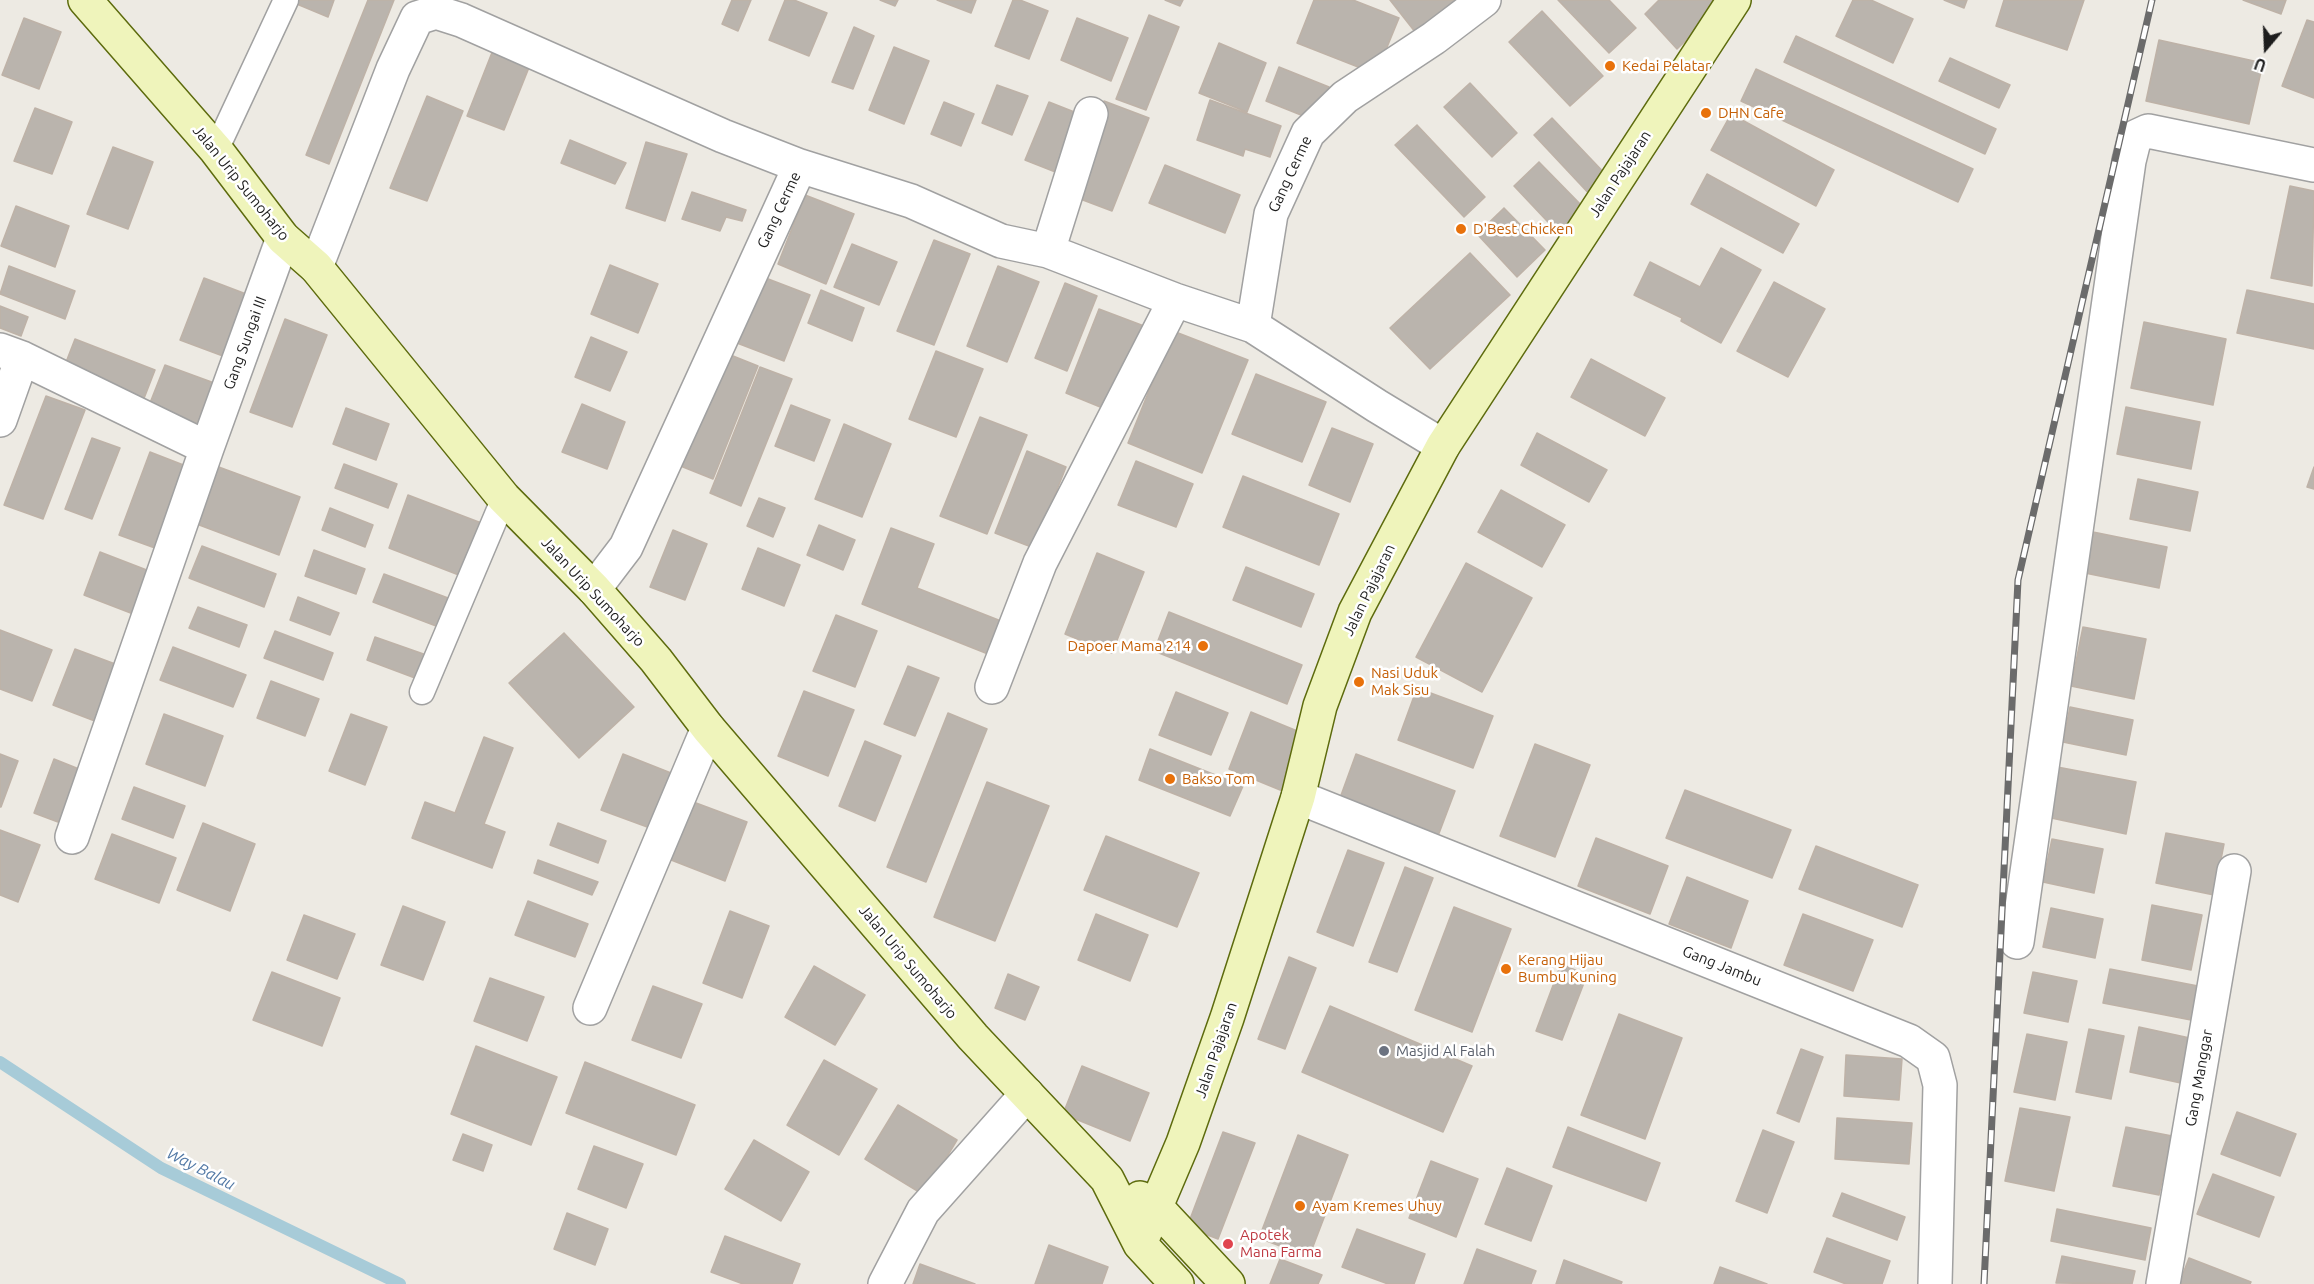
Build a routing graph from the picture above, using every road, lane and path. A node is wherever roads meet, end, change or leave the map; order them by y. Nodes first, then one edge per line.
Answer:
1 (85, 0) edge
2 (286, 0) edge
3 (1484, 0) edge
4 (1734, 0) edge
5 (1091, 114) dead end
6 (216, 150) junction
7 (2314, 165) edge
8 (800, 166) junction
9 (283, 238) junction
10 (1048, 251) junction
11 (316, 267) junction
12 (1175, 300) junction
13 (1253, 326) junction
14 (11, 354) edge
15 (0, 420) edge
16 (1443, 446) junction
17 (207, 448) junction
18 (504, 498) junction
19 (594, 589) junction
20 (992, 687) dead end
21 (422, 692) dead end
22 (708, 728) junction
23 (1298, 796) junction
24 (72, 837) dead end
25 (2234, 871) dead end
26 (2017, 942) dead end
27 (590, 1008) dead end
28 (1027, 1094) junction
29 (1107, 1179) junction
30 (1157, 1208) junction
31 (1140, 1244) junction
32 (885, 1284) edge
33 (1177, 1284) edge
34 (1228, 1284) edge
35 (1935, 1284) edge
36 (2163, 1284) edge

1 - 6 main road, Jalan Urip Sumoharjo
2 - 6 lane
3 - 13 street, Gang Cerme
4 - 16 main road, Jalan Pajajaran
5 - 10 street
6 - 9 main road, Jalan Urip Sumoharjo
7 - 26 street
8 - 10 street, Gang Cerme
8 - 11 street
8 - 19 street, Gang Cerme
9 - 11 main road, Jalan Urip Sumoharjo
9 - 17 street, Gang Sungai III
10 - 12 street, Gang Cerme
11 - 18 main road, Jalan Urip Sumoharjo
12 - 13 street, Gang Cerme
12 - 20 street
13 - 16 street, Gang Cerme
14 - 15 street
14 - 17 street
16 - 23 main road, Jalan Pajajaran
17 - 24 street, Gang Sungai III
18 - 19 main road, Jalan Urip Sumoharjo
18 - 21 lane
19 - 22 main road, Jalan Urip Sumoharjo
22 - 27 street
22 - 28 main road, Jalan Urip Sumoharjo
23 - 30 main road, Jalan Pajajaran
23 - 35 street, Gang Jambu
25 - 36 street, Gang Manggar
28 - 29 main road, Jalan Urip Sumoharjo
28 - 32 street
29 - 30 main road, Jalan Urip Sumoharjo
29 - 31 main road, Jalan Urip Sumoharjo
30 - 31 main road, Jalan Pajajaran
30 - 34 main road, Jalan Urip Sumoharjo
31 - 33 main road, Jalan Urip Sumoharjo

